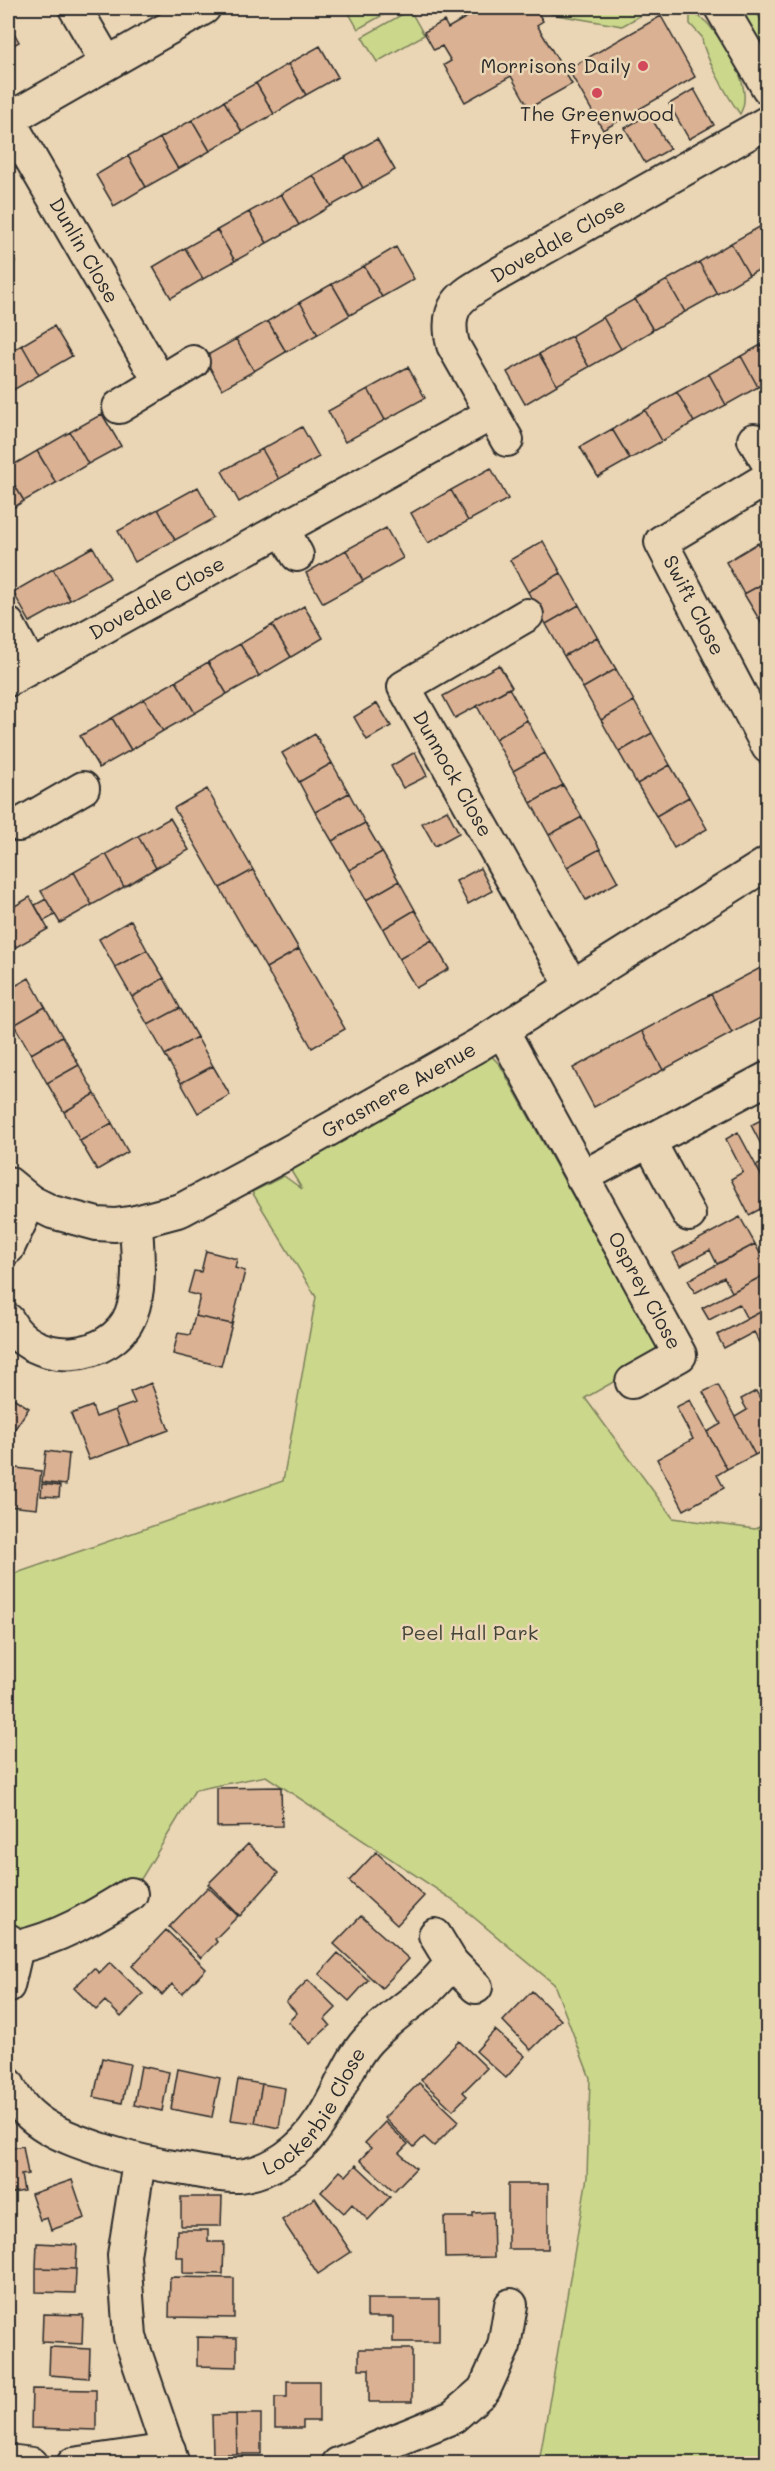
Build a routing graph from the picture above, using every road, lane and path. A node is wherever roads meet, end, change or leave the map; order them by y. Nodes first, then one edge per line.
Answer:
1 (75, 8) edge
2 (204, 8) edge
3 (721, 8) edge
4 (107, 63) junction
5 (768, 88) edge
6 (8, 119) edge
7 (768, 122) edge
8 (193, 362) dead end
9 (160, 382) junction
10 (119, 407) dead end
11 (768, 478) edge
12 (527, 615) dead end
13 (8, 624) edge
14 (19, 674) edge
15 (768, 747) edge
16 (83, 788) dead end
17 (11, 820) edge
18 (768, 862) edge
19 (571, 984) junction
20 (502, 1030) junction
21 (768, 1078) edge
22 (649, 1142) junction
23 (582, 1177) junction
24 (19, 1192) edge
25 (688, 1215) dead end
26 (136, 1222) junction
27 (8, 1248) edge
28 (8, 1320) edge
29 (632, 1382) dead end
30 (131, 1894) dead end
31 (435, 1935) dead end
32 (12, 1943) edge
33 (452, 1963) junction
34 (8, 1986) edge
35 (476, 1987) dead end
36 (8, 2084) edge
37 (139, 2162) junction
38 (511, 2305) dead end
39 (171, 2457) edge
40 (8, 2461) edge
41 (32, 2463) edge
42 (73, 2463) edge
43 (338, 2463) edge

1 - 4 street
2 - 4 street
3 - 5 street
4 - 6 street
6 - 9 street, Dunlin Close
7 - 14 street, Dovedale Close
8 - 9 street
9 - 10 street
11 - 15 street, Swift Close
12 - 19 street, Dunnock Close
13 - 14 street, Dovedale Close
16 - 17 street
18 - 19 street, Grasmere Avenue
19 - 20 street, Grasmere Avenue
20 - 23 street, Osprey Close
20 - 26 street, Grasmere Avenue
21 - 22 street
22 - 23 street
22 - 25 street
23 - 29 street, Osprey Close
24 - 26 street, Grasmere Avenue
24 - 27 street
26 - 28 street
30 - 32 street
31 - 33 street
32 - 34 street
33 - 35 street
33 - 37 street, Lockerbie Close
36 - 37 street, Lockerbie Close
37 - 39 street
38 - 43 street
39 - 42 street
40 - 41 street

